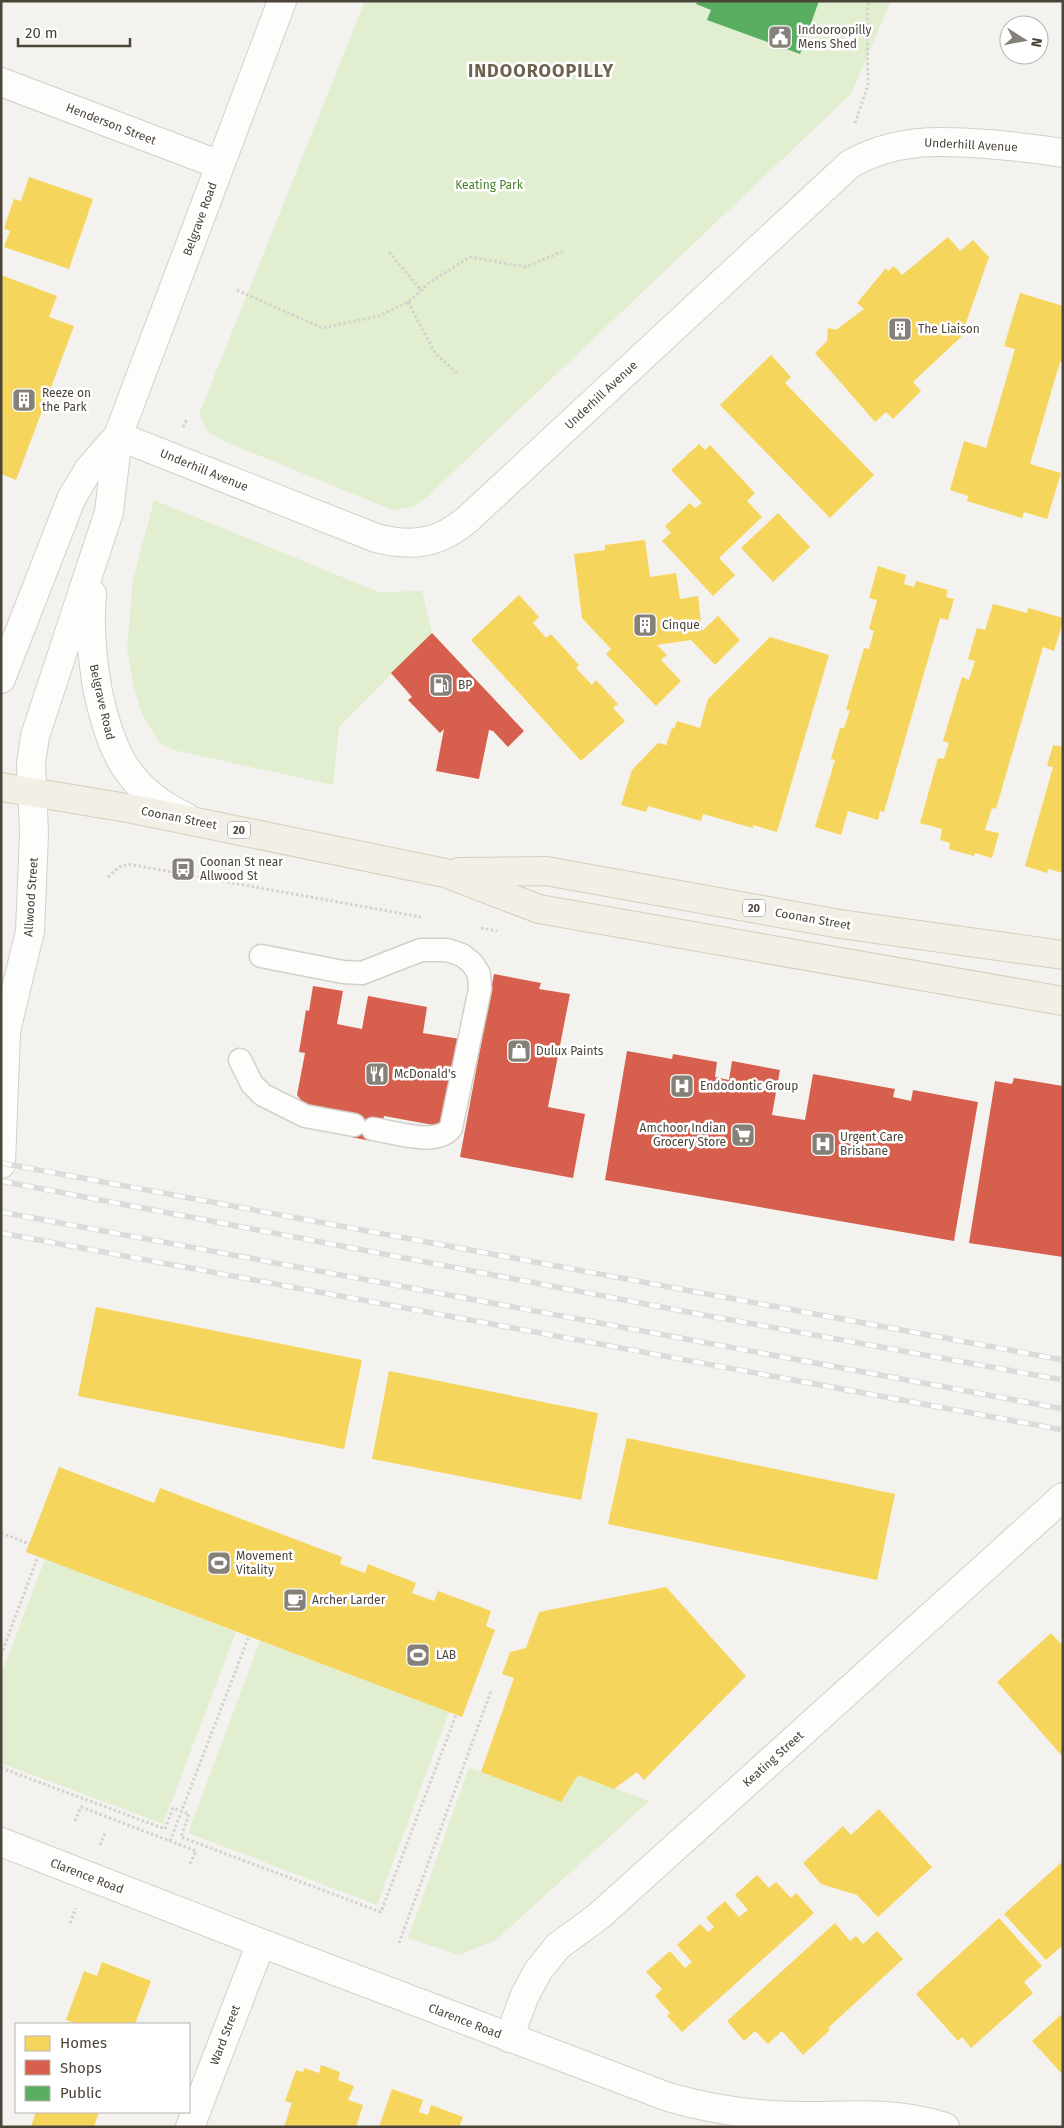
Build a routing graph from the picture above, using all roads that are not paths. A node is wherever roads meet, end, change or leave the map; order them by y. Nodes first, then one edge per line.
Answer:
1 (282, 1) edge
2 (1, 82) edge
3 (1063, 153) edge
4 (220, 165) junction
5 (118, 436) junction
6 (100, 544) junction
7 (1, 679) edge
8 (1, 787) edge
9 (32, 791) junction
10 (196, 822) junction
11 (445, 873) junction
12 (1063, 955) edge
13 (261, 956) dead end
14 (1059, 999) edge
15 (4, 1025) edge
16 (240, 1060) dead end
17 (1, 1164) edge
18 (1063, 1497) edge
19 (1, 1842) edge
20 (261, 1944) junction
21 (509, 2038) junction
22 (797, 2121) edge
23 (190, 2127) edge
24 (945, 2127) edge

1 - 4 street, Belgrave Road
2 - 4 street, Henderson Street
3 - 5 street, Underhill Avenue
4 - 5 street, Belgrave Road
5 - 6 street, Belgrave Road
5 - 7 street, Belgrave Road
6 - 9 street, Belgrave Road
6 - 10 street, Belgrave Road
8 - 9 main road, Coonan Street / 20
9 - 10 main road, Coonan Street / 20
9 - 15 street, Allwood Street
10 - 11 main road, Coonan Street / 20
11 - 12 main road, Coonan Street / 20
11 - 14 main road, Coonan Street / 20
13 - 16 lane
15 - 17 street, Allwood Street
18 - 21 street, Keating Street
19 - 20 street, Clarence Road
20 - 21 street, Clarence Road
20 - 23 street, Ward Street
21 - 22 street, Clarence Road
22 - 24 street, Clarence Road

